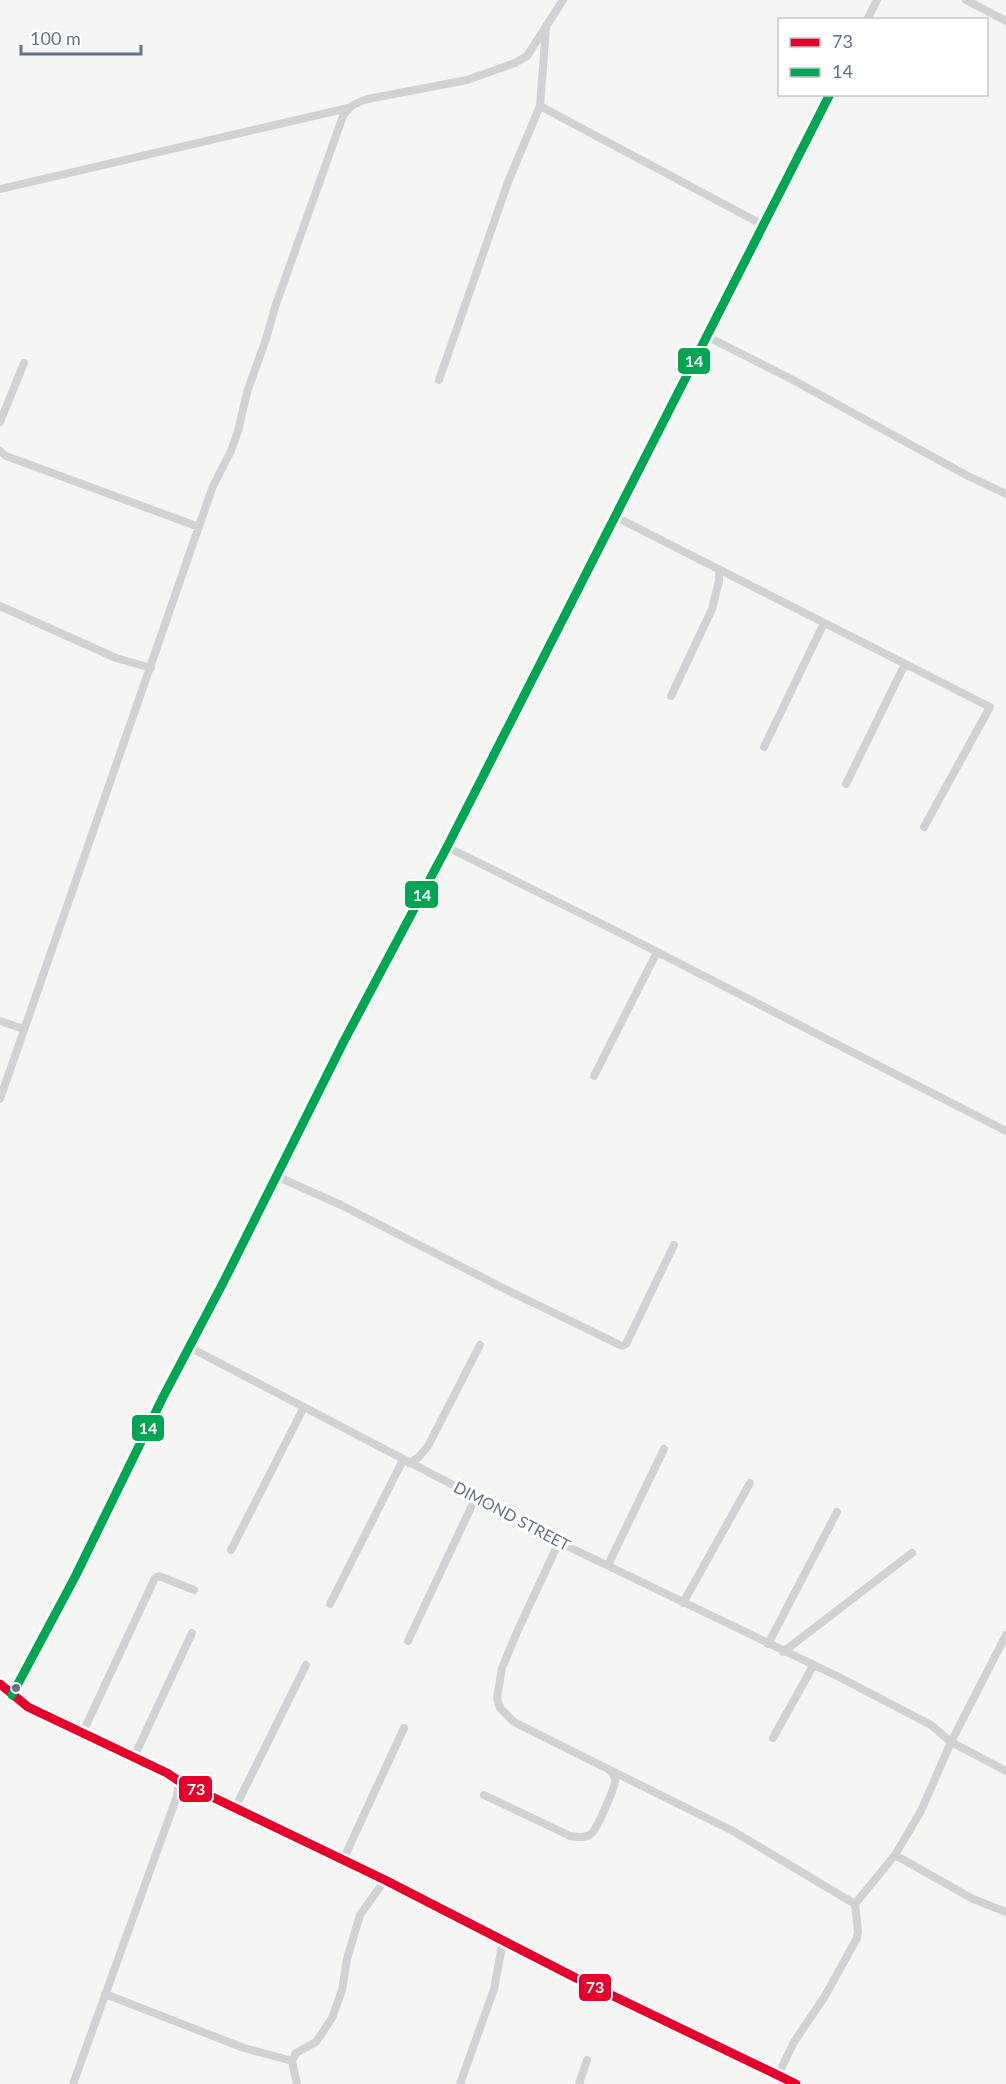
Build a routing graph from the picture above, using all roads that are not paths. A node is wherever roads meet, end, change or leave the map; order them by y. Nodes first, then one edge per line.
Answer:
1 (563, 0) edge
2 (877, 0) edge
3 (966, 0) edge
4 (868, 18) edge
5 (1006, 21) edge
6 (546, 27) junction
7 (829, 96) edge
8 (540, 106) junction
9 (348, 108) junction
10 (0, 189) edge
11 (765, 226) junction
12 (708, 337) junction
13 (24, 363) dead end
14 (440, 380) dead end
15 (0, 422) edge
16 (0, 451) edge
17 (1006, 494) edge
18 (616, 517) junction
19 (199, 527) junction
20 (719, 570) junction
21 (0, 606) edge
22 (824, 623) junction
23 (905, 664) junction
24 (151, 668) junction
25 (670, 696) dead end
26 (764, 747) dead end
27 (846, 783) dead end
28 (924, 827) dead end
29 (447, 847) junction
30 (657, 952) junction
31 (0, 1021) edge
32 (24, 1029) junction
33 (594, 1076) dead end
34 (0, 1099) edge
35 (1006, 1131) edge
36 (276, 1176) junction
37 (674, 1245) dead end
38 (480, 1345) dead end
39 (189, 1347) junction
40 (304, 1407) junction
41 (664, 1449) dead end
42 (406, 1461) junction
43 (750, 1483) dead end
44 (476, 1497) junction
45 (837, 1512) dead end
46 (559, 1542) junction
47 (231, 1550) dead end
48 (912, 1553) dead end
49 (608, 1565) junction
50 (194, 1590) dead end
51 (683, 1603) junction
52 (330, 1604) dead end
53 (192, 1633) dead end
54 (1006, 1635) edge
55 (408, 1641) dead end
56 (768, 1644) junction
57 (783, 1652) junction
58 (306, 1665) dead end
59 (813, 1666) junction
60 (0, 1684) edge
61 (12, 1695) junction
62 (404, 1728) dead end
63 (83, 1732) junction
64 (773, 1738) dead end
65 (951, 1742) junction
66 (134, 1757) junction
67 (608, 1769) junction
68 (1006, 1771) edge
69 (179, 1781) junction
70 (484, 1795) dead end
71 (235, 1808) junction
72 (895, 1855) junction
73 (343, 1860) junction
74 (385, 1880) junction
75 (855, 1904) junction
76 (1006, 1912) edge
77 (503, 1941) junction
78 (105, 1994) junction
79 (587, 2060) dead end
80 (292, 2061) junction
81 (778, 2075) junction
82 (73, 2084) edge
83 (297, 2084) edge
84 (460, 2084) edge
85 (579, 2084) edge
86 (796, 2084) edge

1 - 6 street
2 - 4 street
3 - 5 street
6 - 8 street
6 - 9 street
7 - 11 street
8 - 11 street
8 - 14 street
9 - 10 street
9 - 19 street
11 - 12 street
12 - 17 street
12 - 18 street
13 - 15 street
16 - 19 street
18 - 20 street
18 - 29 street
19 - 24 street
20 - 22 street
20 - 25 street
21 - 24 street
22 - 23 street
22 - 26 street
23 - 27 street
23 - 28 street
24 - 32 street
29 - 30 street
29 - 36 street
30 - 33 street
30 - 35 street
31 - 32 street
32 - 34 street
36 - 37 street
36 - 39 street
38 - 42 street
39 - 40 street, DIMOND STREET
39 - 61 street
40 - 42 street, DIMOND STREET
40 - 47 street
41 - 49 street
42 - 44 street, DIMOND STREET
42 - 52 street
43 - 51 street
44 - 46 street, DIMOND STREET
44 - 55 street
45 - 56 street
46 - 49 street, DIMOND STREET
46 - 67 street
48 - 57 street
49 - 51 street, DIMOND STREET
50 - 63 street
51 - 56 street, DIMOND STREET
53 - 66 street
54 - 65 street
56 - 57 street, DIMOND STREET
57 - 59 street, DIMOND STREET
58 - 71 street
59 - 64 street
59 - 65 street, DIMOND STREET
60 - 61 street
61 - 63 street
62 - 73 street
63 - 66 street
65 - 68 street
65 - 72 street
66 - 69 street
67 - 70 street
67 - 75 street
69 - 71 street
69 - 78 street
71 - 73 street
72 - 75 street
72 - 76 street
73 - 74 street
74 - 77 street
74 - 80 street
75 - 81 street
77 - 81 street
77 - 84 street
78 - 80 street
78 - 82 street
79 - 85 street
80 - 83 street
81 - 86 street

